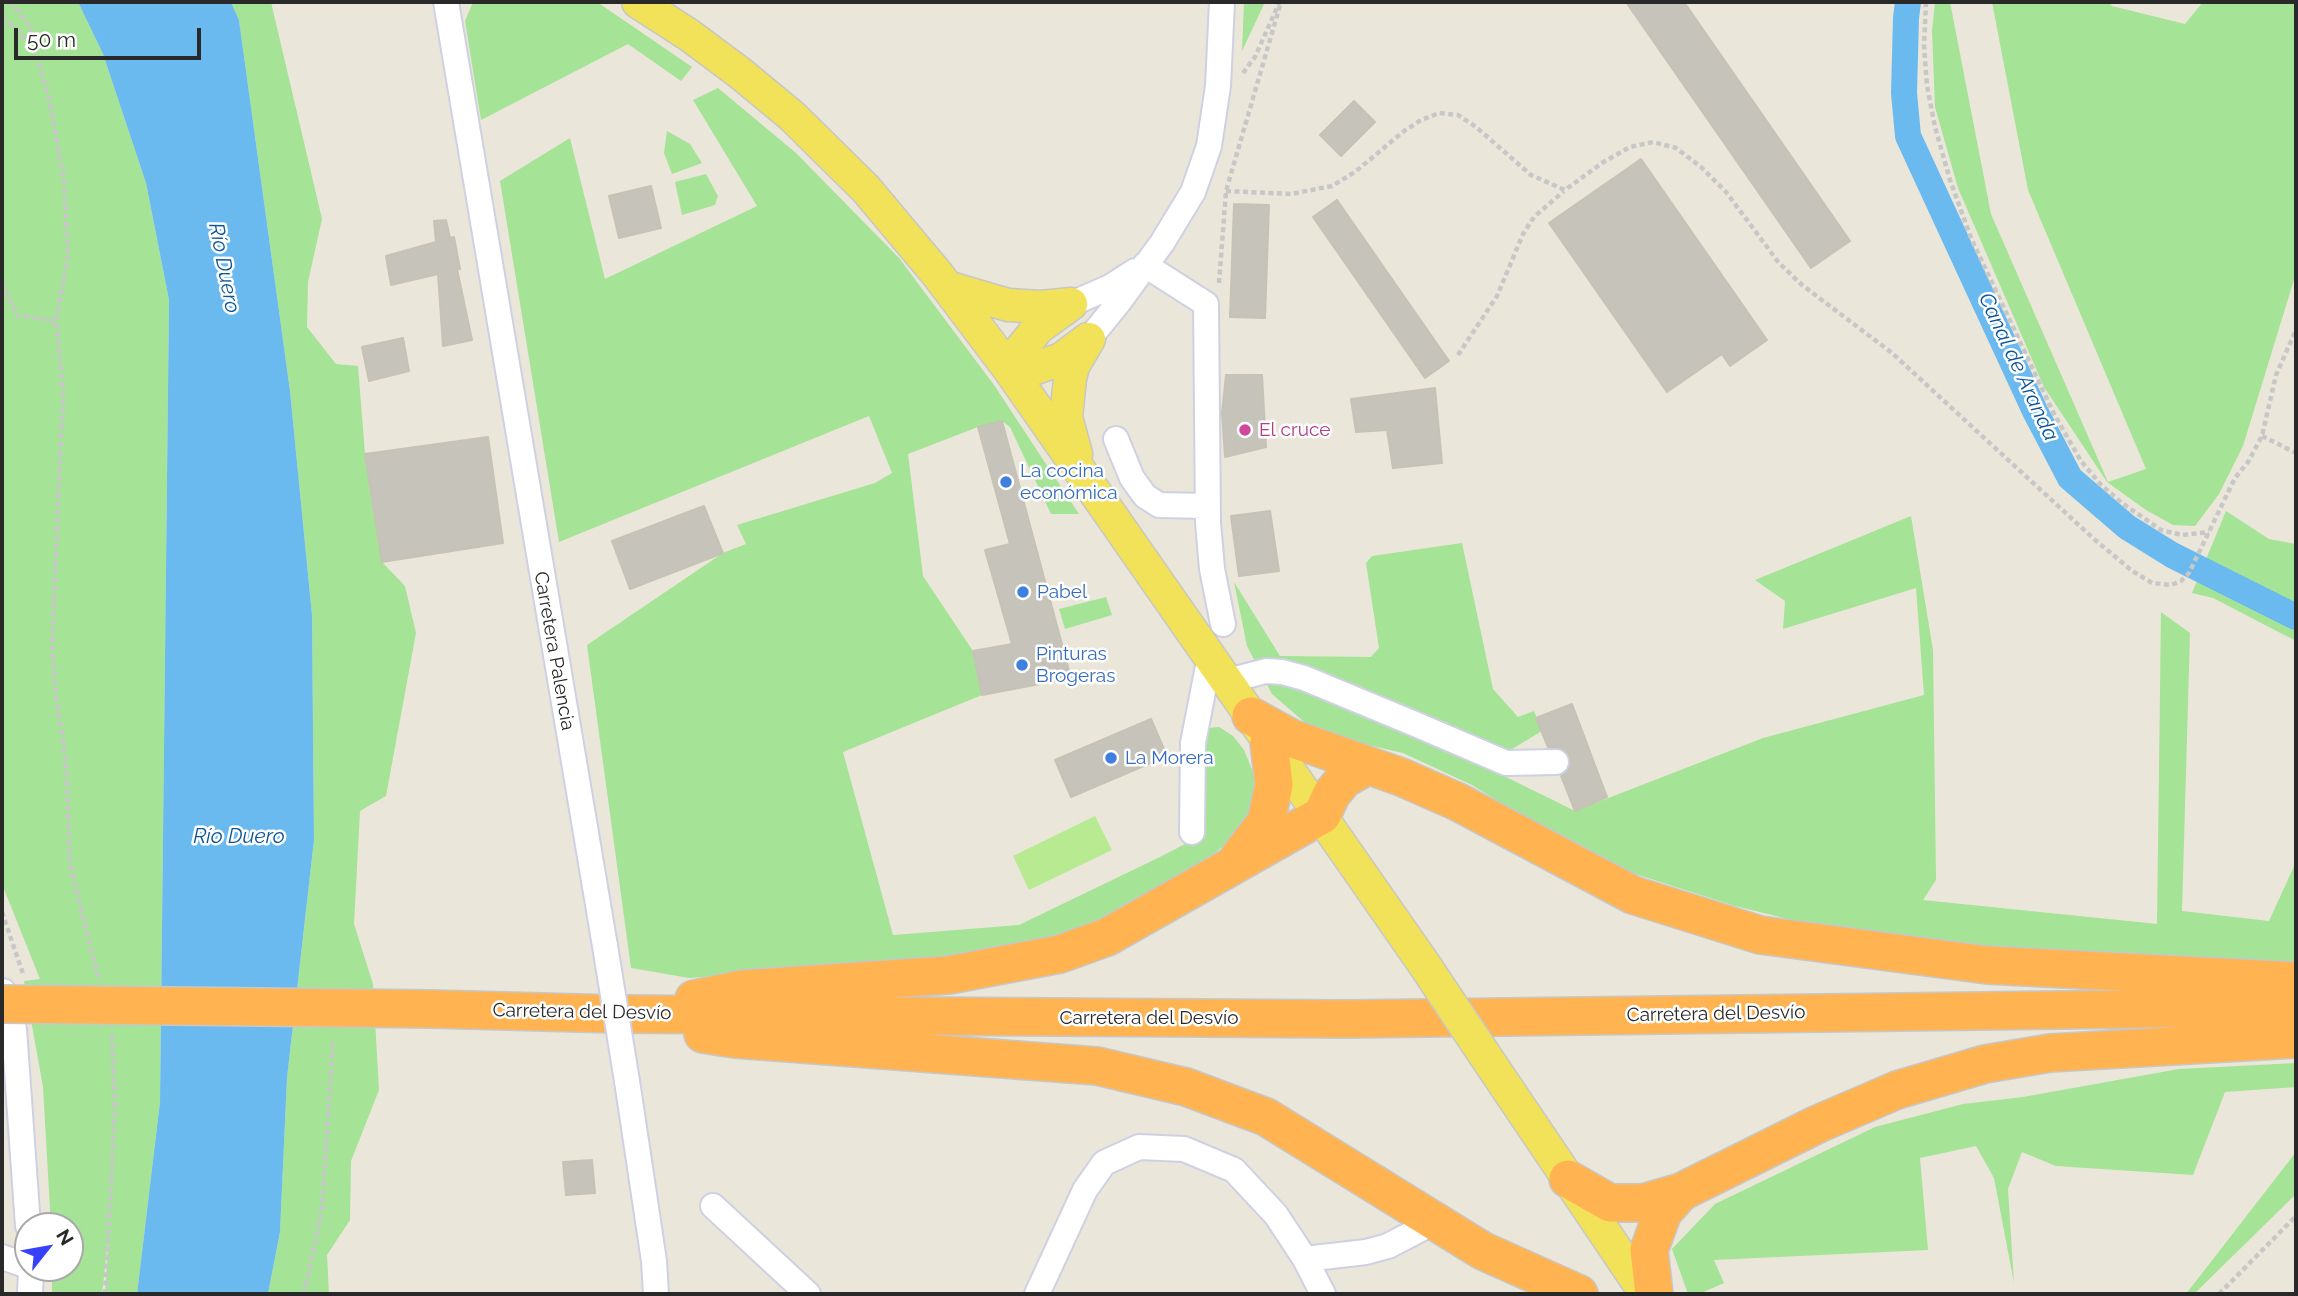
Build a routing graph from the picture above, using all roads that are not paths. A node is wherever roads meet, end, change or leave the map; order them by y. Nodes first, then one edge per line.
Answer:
1 (638, 2) edge
2 (1222, 2) edge
3 (449, 4) edge
4 (1145, 265) junction
5 (947, 287) junction
6 (1071, 304) junction
7 (1089, 339) junction
8 (1009, 369) junction
9 (1116, 439) dead end
10 (1080, 469) junction
11 (1208, 506) junction
12 (1223, 624) dead end
13 (1219, 669) junction
14 (1260, 729) junction
15 (1556, 762) dead end
16 (1367, 766) junction
17 (1322, 815) junction
18 (1192, 832) dead end
19 (1231, 866) junction
20 (2296, 981) edge
21 (2, 987) edge
22 (2, 1004) edge
23 (2296, 1007) edge
24 (581, 1012) junction
25 (617, 1014) junction
26 (2296, 1038) edge
27 (1569, 1179) junction
28 (1681, 1192) junction
29 (713, 1206) dead end
30 (28, 1212) edge
31 (1434, 1222) junction
32 (1305, 1259) junction
33 (656, 1294) edge
34 (808, 1294) edge
35 (1037, 1294) edge
36 (1323, 1294) edge
37 (1580, 1294) edge
38 (1646, 1294) edge
39 (1654, 1294) edge

1 - 5 main road
2 - 4 street
3 - 33 street, Carretera Palencia, bridge
4 - 6 street
4 - 7 street
4 - 11 street
5 - 6 main road
5 - 8 main road
6 - 8 main road
7 - 8 main road
7 - 10 main road
8 - 10 main road
9 - 11 street
10 - 13 main road
11 - 12 street
13 - 14 main road
13 - 15 street
13 - 18 street
14 - 16 highway
14 - 17 main road
14 - 19 highway
16 - 17 highway
16 - 20 highway
17 - 19 highway
17 - 27 main road, bridge
19 - 25 highway
21 - 30 street
22 - 24 highway, Carretera del Desvío, bridge
23 - 25 highway, Carretera del Desvío
24 - 25 highway, Carretera del Desvío
24 - 31 highway
26 - 28 highway
27 - 28 highway
27 - 38 main road
28 - 39 highway
29 - 34 street
31 - 32 street
31 - 37 highway
32 - 35 street
32 - 36 street

